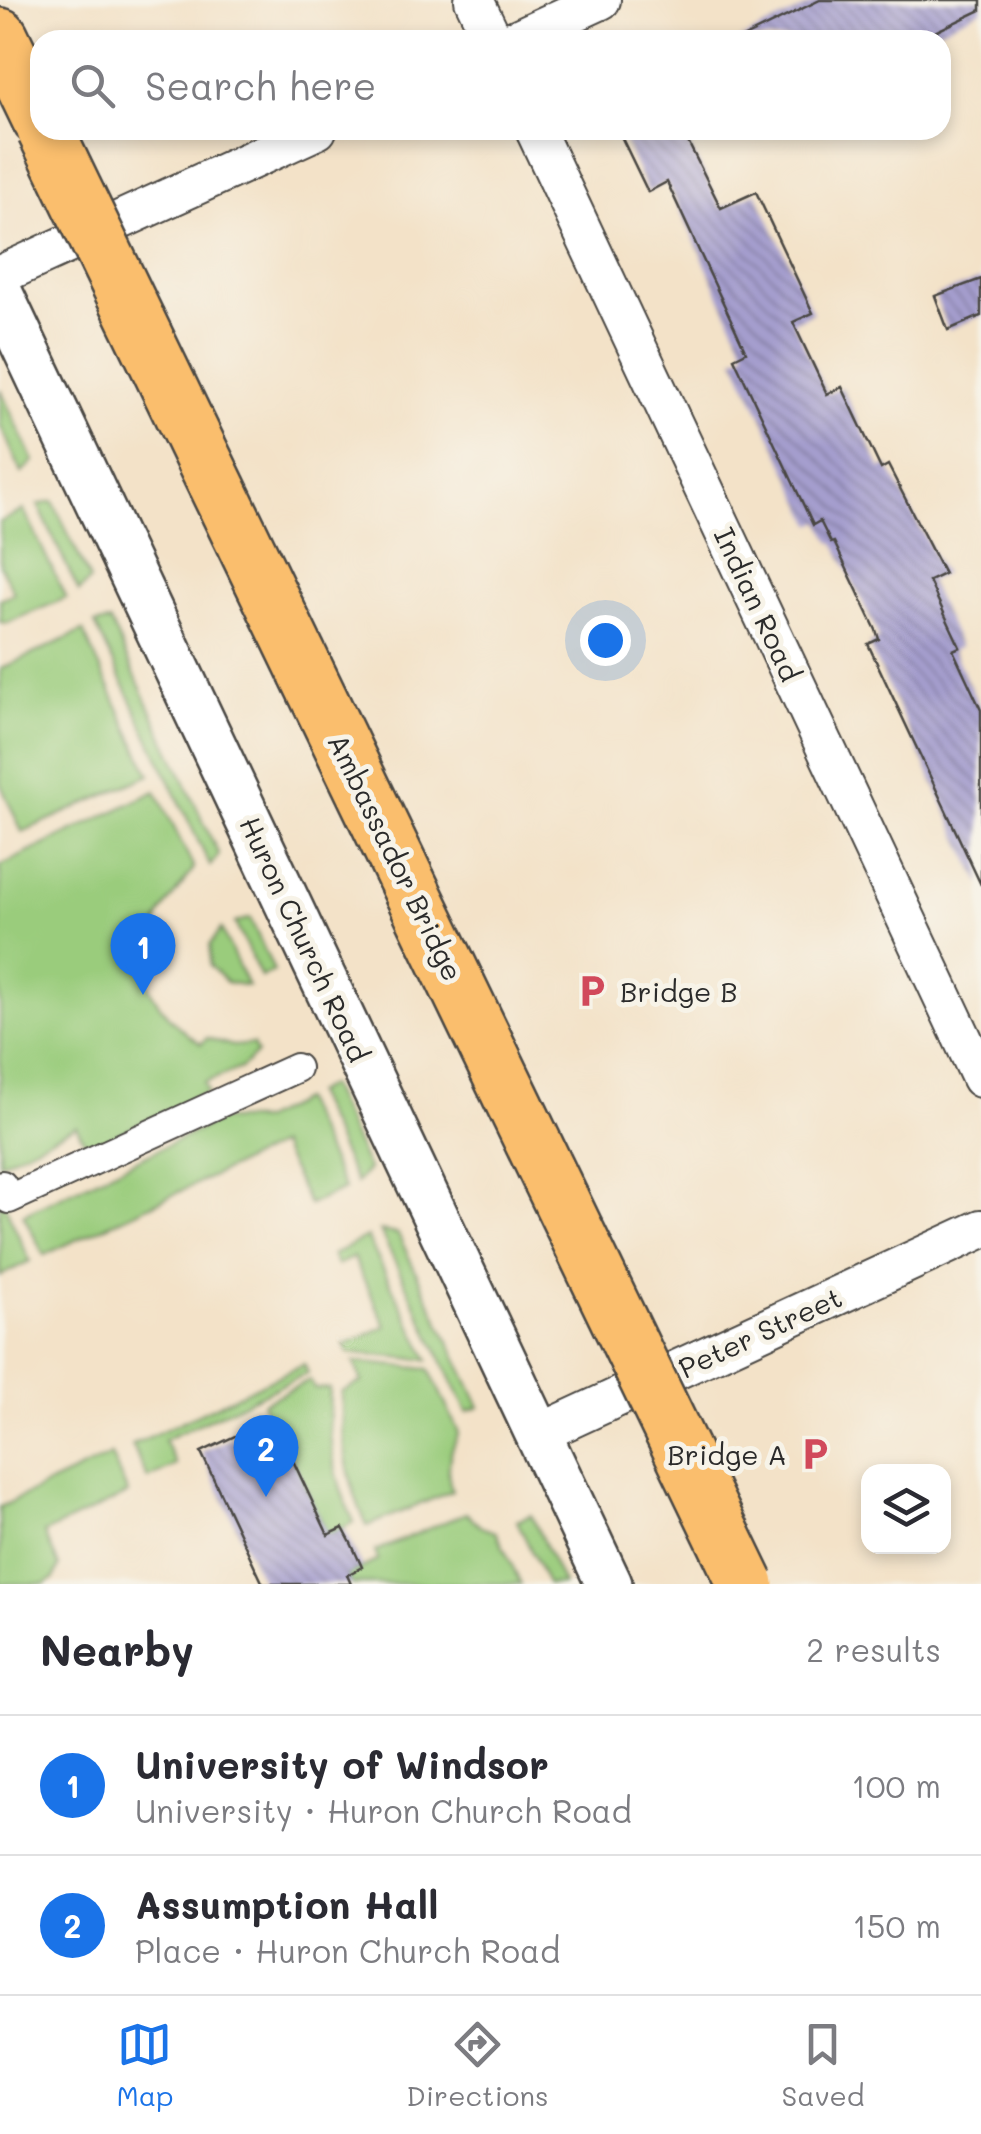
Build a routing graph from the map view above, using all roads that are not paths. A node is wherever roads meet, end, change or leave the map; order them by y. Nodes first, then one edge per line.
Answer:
1 (474, 0) edge
2 (601, 0) edge
3 (489, 30) edge
4 (536, 30) edge
5 (0, 36) edge
6 (30, 98) edge
7 (50, 140) edge
8 (296, 140) edge
9 (540, 140) edge
10 (0, 275) edge
11 (0, 294) edge
12 (296, 1068) dead end
13 (981, 1078) edge
14 (0, 1186) edge
15 (981, 1229) edge
16 (538, 1434) junction
17 (609, 1584) edge
18 (746, 1584) edge

1 - 3 street
2 - 4 street
5 - 6 highway
7 - 18 highway, Ambassador Bridge, bridge
8 - 10 street
9 - 13 street, Indian Road
11 - 16 street, Huron Church Road
12 - 14 street
15 - 16 street, Peter Street
16 - 17 street, Huron Church Road

